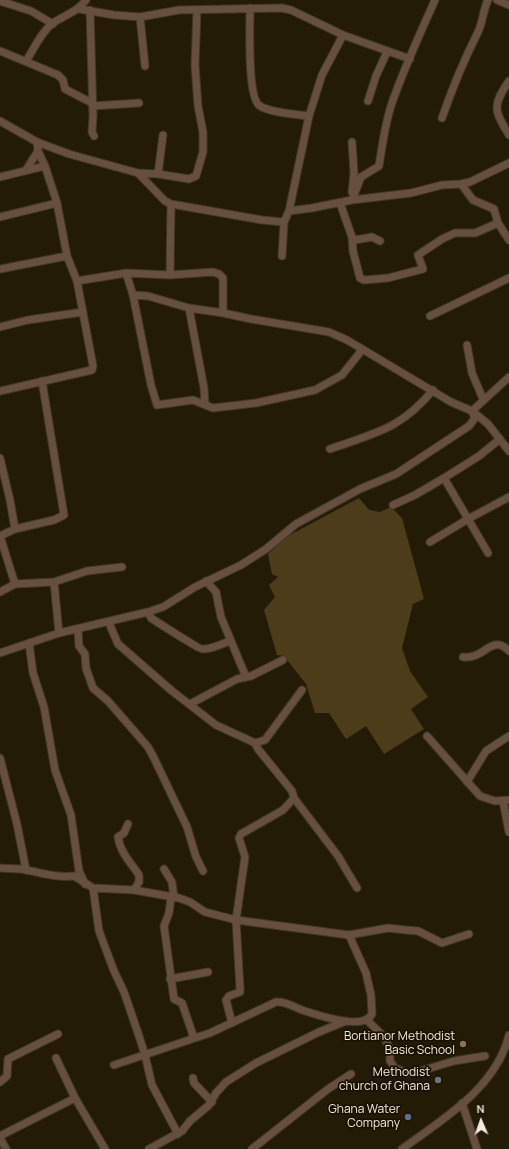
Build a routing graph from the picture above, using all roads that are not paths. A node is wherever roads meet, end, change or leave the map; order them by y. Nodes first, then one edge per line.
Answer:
1 (86, 0) edge
2 (435, 0) edge
3 (488, 0) edge
4 (498, 0) edge
5 (0, 2) edge
6 (509, 5) edge
7 (250, 8) junction
8 (79, 9) junction
9 (90, 10) junction
10 (196, 10) junction
11 (140, 17) junction
12 (52, 24) junction
13 (343, 35) junction
14 (0, 51) edge
15 (387, 52) junction
16 (410, 59) junction
17 (26, 61) junction
18 (145, 66) dead end
19 (509, 81) edge
20 (368, 101) dead end
21 (139, 102) dead end
22 (92, 104) junction
23 (309, 116) junction
24 (442, 118) dead end
25 (0, 122) edge
26 (163, 135) dead end
27 (509, 135) edge
28 (94, 136) dead end
29 (37, 142) junction
30 (352, 142) dead end
31 (38, 151) junction
32 (509, 163) edge
33 (45, 166) junction
34 (26, 170) junction
35 (138, 173) junction
36 (158, 174) junction
37 (0, 177) edge
38 (462, 184) junction
39 (352, 200) junction
40 (58, 203) junction
41 (340, 203) junction
42 (171, 204) junction
43 (289, 210) junction
44 (0, 217) edge
45 (284, 222) junction
46 (498, 223) junction
47 (352, 237) junction
48 (509, 240) edge
49 (380, 241) dead end
50 (67, 256) junction
51 (282, 256) dead end
52 (0, 269) edge
53 (126, 273) junction
54 (170, 275) junction
55 (509, 278) edge
56 (77, 281) junction
57 (133, 296) junction
58 (190, 308) junction
59 (83, 312) junction
60 (223, 313) junction
61 (430, 316) dead end
62 (0, 327) edge
63 (467, 345) dead end
64 (362, 350) junction
65 (509, 377) edge
66 (42, 381) junction
67 (433, 390) junction
68 (0, 391) edge
69 (483, 399) junction
70 (205, 404) junction
71 (472, 411) junction
72 (500, 439) junction
73 (330, 449) dead end
74 (509, 451) edge
75 (0, 458) edge
76 (444, 478) junction
77 (509, 498) edge
78 (392, 505) dead end
79 (468, 519) junction
80 (15, 529) junction
81 (0, 536) edge
82 (430, 542) dead end
83 (488, 553) dead end
84 (122, 567) dead end
85 (206, 581) junction
86 (54, 582) junction
87 (14, 584) junction
88 (0, 592) edge
89 (148, 612) junction
90 (109, 623) junction
91 (78, 630) junction
92 (59, 633) junction
93 (230, 640) junction
94 (29, 644) junction
95 (509, 651) edge
96 (0, 653) edge
97 (463, 657) dead end
98 (283, 660) dead end
99 (246, 677) junction
100 (302, 690) dead end
101 (190, 704) junction
102 (427, 736) dead end
103 (509, 736) edge
104 (255, 743) junction
105 (0, 760) edge
106 (467, 782) junction
107 (294, 798) junction
108 (506, 800) edge
109 (128, 824) dead end
110 (509, 832) edge
111 (0, 868) edge
112 (164, 869) dead end
113 (26, 870) junction
114 (203, 871) dead end
115 (85, 884) junction
116 (93, 888) junction
117 (358, 888) dead end
118 (134, 890) junction
119 (173, 898) junction
120 (236, 920) junction
121 (469, 934) dead end
122 (349, 935) junction
123 (208, 972) dead end
124 (170, 978) junction
125 (367, 1020) junction
126 (347, 1021) junction
127 (232, 1023) junction
128 (58, 1034) dead end
129 (509, 1035) edge
130 (194, 1038) junction
131 (146, 1055) junction
132 (485, 1056) dead end
133 (56, 1058) dead end
134 (114, 1065) dead end
135 (351, 1074) dead end
136 (193, 1078) dead end
137 (0, 1082) edge
138 (75, 1098) junction
139 (212, 1102) junction
140 (462, 1103) junction
141 (178, 1134) junction
142 (0, 1137) edge
143 (263, 1146) edge
144 (6, 1149) edge
145 (105, 1149) edge
146 (148, 1149) edge
147 (252, 1149) edge
148 (402, 1149) edge
149 (477, 1149) edge

1 - 8 street
2 - 16 street
3 - 24 street
4 - 6 street
5 - 12 street
7 - 10 street
7 - 13 street
7 - 23 street
8 - 9 street
8 - 12 street
9 - 11 street
9 - 22 street
10 - 11 street
10 - 36 street
11 - 18 street
12 - 17 street
13 - 15 street
13 - 23 street
14 - 17 street
15 - 16 street
15 - 20 street
16 - 39 street
17 - 22 street
19 - 27 street
21 - 22 street
22 - 28 street
23 - 43 street
25 - 29 street
26 - 36 street
29 - 31 street
29 - 35 street
30 - 39 street
31 - 33 street
31 - 34 street
32 - 38 street
33 - 34 street
33 - 40 street
34 - 37 street
35 - 36 street
35 - 42 street
38 - 39 street
38 - 46 street
39 - 41 street
40 - 44 street
40 - 50 street
41 - 43 street
41 - 47 street
42 - 45 street
42 - 54 street
43 - 45 street
45 - 51 street
46 - 47 street
46 - 48 street
47 - 49 street
50 - 52 street
50 - 56 street
53 - 54 street
53 - 56 street
53 - 57 street
54 - 60 street
55 - 61 street
56 - 59 street
57 - 58 street
57 - 70 street
58 - 60 street
58 - 70 street
59 - 62 street
59 - 66 street
60 - 64 street
63 - 69 street
64 - 67 street
64 - 70 street
65 - 69 street
66 - 68 street
66 - 80 street
67 - 71 street
67 - 73 street
69 - 71 street
71 - 72 street
71 - 85 street
72 - 74 street
72 - 76 street
75 - 80 street
76 - 78 street
76 - 79 street
77 - 79 street
79 - 82 street
79 - 83 street
80 - 81 street
81 - 87 street
84 - 86 street
85 - 89 street
85 - 93 street
86 - 87 street
86 - 92 street
87 - 88 street
89 - 90 street
89 - 93 street
90 - 91 street
90 - 101 street
91 - 92 street
91 - 114 street
92 - 94 street
93 - 99 street
94 - 96 street
94 - 115 street
95 - 97 street
98 - 99 street
99 - 101 street
100 - 104 street
101 - 104 street
102 - 106 street
103 - 106 street
104 - 107 street
105 - 113 street
106 - 108 street
107 - 117 street
107 - 120 street
108 - 110 street
109 - 118 street
111 - 113 street
112 - 119 street
113 - 115 street
115 - 116 street
116 - 118 street
116 - 131 street
118 - 119 street
119 - 120 street
119 - 124 street
120 - 122 street
120 - 127 street
121 - 122 street
122 - 125 street
123 - 124 street
124 - 130 street
125 - 126 street
125 - 132 street
126 - 127 street
126 - 139 street
127 - 130 street
128 - 137 street
129 - 140 street
130 - 131 street
131 - 134 street
131 - 141 street
133 - 138 street
135 - 143 street
136 - 139 street
138 - 142 street
138 - 145 street
139 - 141 street
140 - 148 street
140 - 149 street
141 - 146 street
142 - 144 street
143 - 147 street

